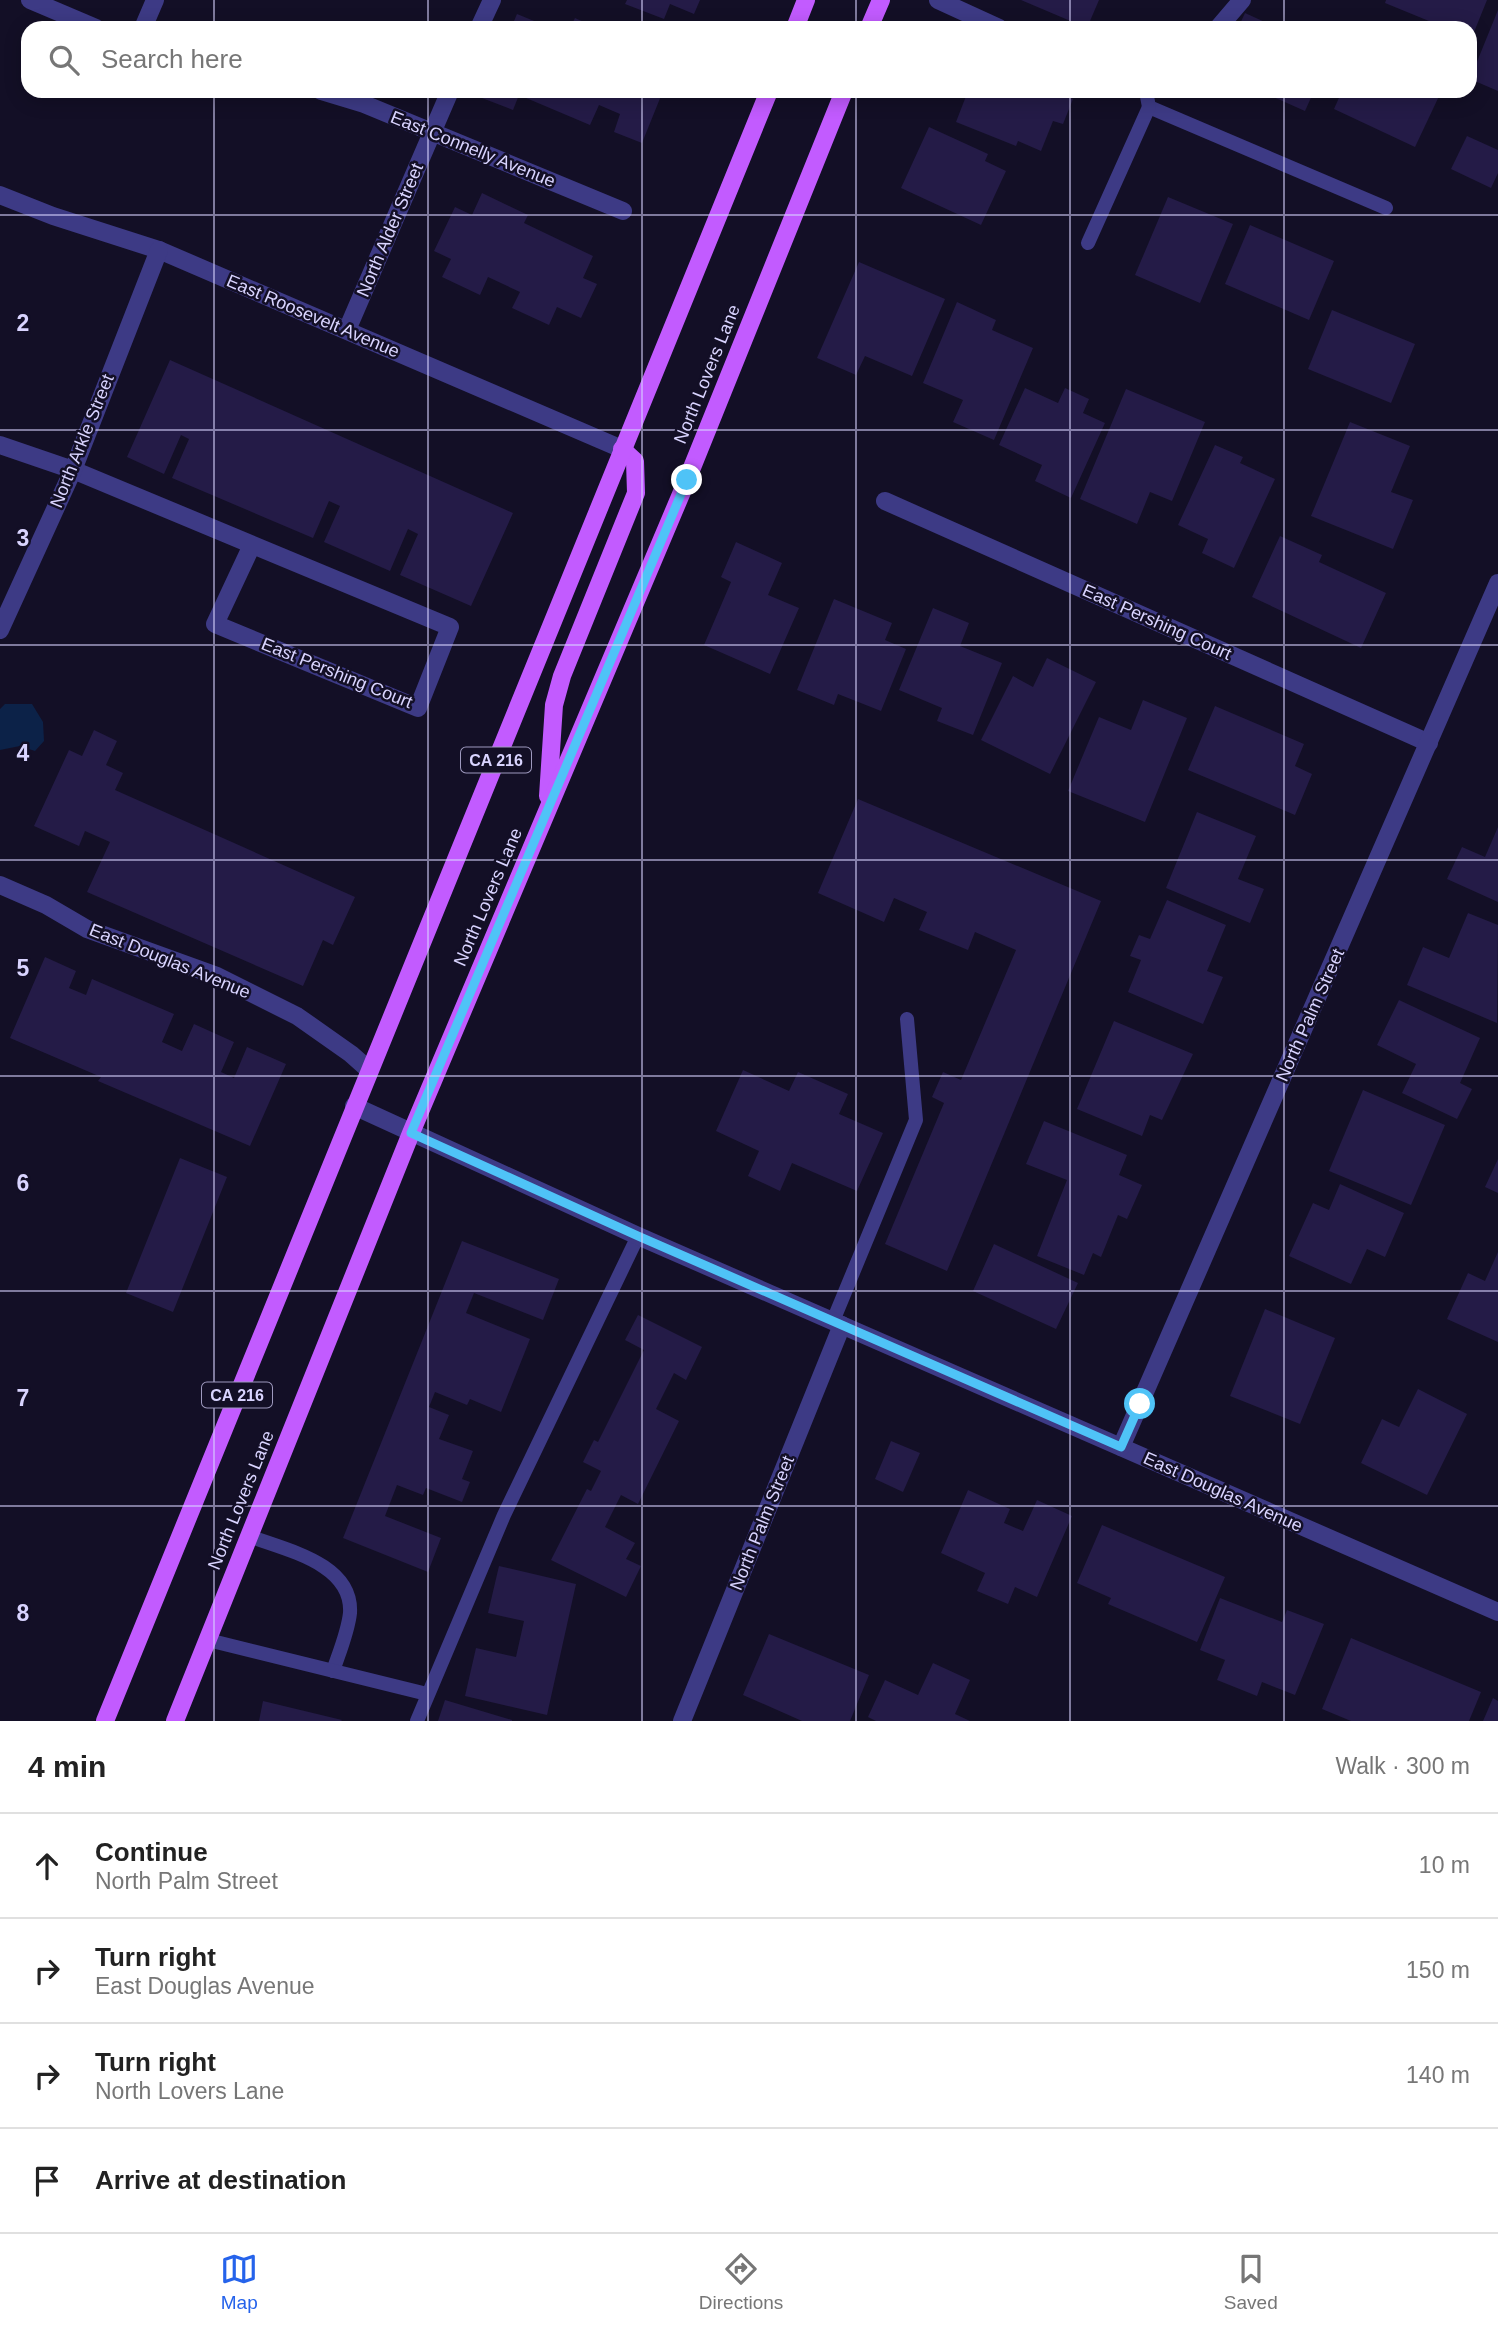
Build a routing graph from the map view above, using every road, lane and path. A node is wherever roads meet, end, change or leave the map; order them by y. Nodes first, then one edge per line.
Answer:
1 (30, 0) edge
2 (155, 0) edge
3 (492, 0) edge
4 (806, 0) edge
5 (881, 0) edge
6 (938, 0) edge
7 (1242, 0) edge
8 (80, 21) edge
9 (146, 21) edge
10 (482, 21) edge
11 (798, 21) edge
12 (872, 21) edge
13 (984, 21) edge
14 (1224, 21) edge
15 (344, 98) edge
16 (447, 98) edge
17 (766, 98) edge
18 (841, 98) edge
19 (1147, 98) edge
20 (1149, 107) junction
21 (431, 133) junction
22 (0, 195) edge
23 (1386, 208) dead end
24 (623, 211) dead end
25 (1088, 243) dead end
26 (159, 250) junction
27 (347, 330) junction
28 (0, 444) edge
29 (622, 449) junction
30 (72, 470) junction
31 (885, 501) dead end
32 (252, 545) junction
33 (1498, 583) edge
34 (0, 630) edge
35 (1429, 743) junction
36 (547, 812) junction
37 (0, 885) edge
38 (907, 1019) dead end
39 (369, 1070) junction
40 (354, 1106) junction
41 (411, 1133) junction
42 (638, 1236) junction
43 (838, 1323) junction
44 (1121, 1447) junction
45 (249, 1536) junction
46 (1498, 1612) edge
47 (208, 1640) junction
48 (333, 1671) junction
49 (427, 1694) junction
50 (105, 1721) edge
51 (175, 1721) edge
52 (417, 1721) edge
53 (682, 1721) edge

1 - 8 street
2 - 9 street
3 - 10 street
4 - 11 main road
5 - 12 main road
6 - 13 street
7 - 14 street
15 - 21 street, East Connelly Avenue
16 - 21 street, North Alder Street
17 - 29 main road, CA 216
18 - 36 main road, North Lovers Lane
19 - 20 lane
20 - 23 lane
20 - 25 lane
21 - 24 street, East Connelly Avenue
21 - 27 street, North Alder Street
22 - 26 street, East Roosevelt Avenue
26 - 27 street, East Roosevelt Avenue
26 - 30 street, North Arkle Street
27 - 29 street, East Roosevelt Avenue
28 - 30 street, East Pershing Court
29 - 36 main road
29 - 39 main road, CA 216
30 - 32 street, East Pershing Court
30 - 34 street, North Arkle Street
31 - 35 street, East Pershing Court
32 - 32 street, East Pershing Court
33 - 35 street, North Palm Street
35 - 44 street, North Palm Street
36 - 41 main road, North Lovers Lane
37 - 39 street, East Douglas Avenue
38 - 43 lane
39 - 40 main road, CA 216
40 - 41 street, East Douglas Avenue
40 - 50 main road, CA 216
41 - 42 street, East Douglas Avenue
41 - 45 main road, North Lovers Lane
42 - 43 street, East Douglas Avenue
42 - 49 lane
43 - 44 street, East Douglas Avenue
43 - 53 street, North Palm Street
44 - 46 street, East Douglas Avenue
45 - 47 main road, North Lovers Lane
45 - 48 lane
47 - 48 lane
47 - 51 main road, North Lovers Lane
48 - 49 lane
49 - 52 lane

